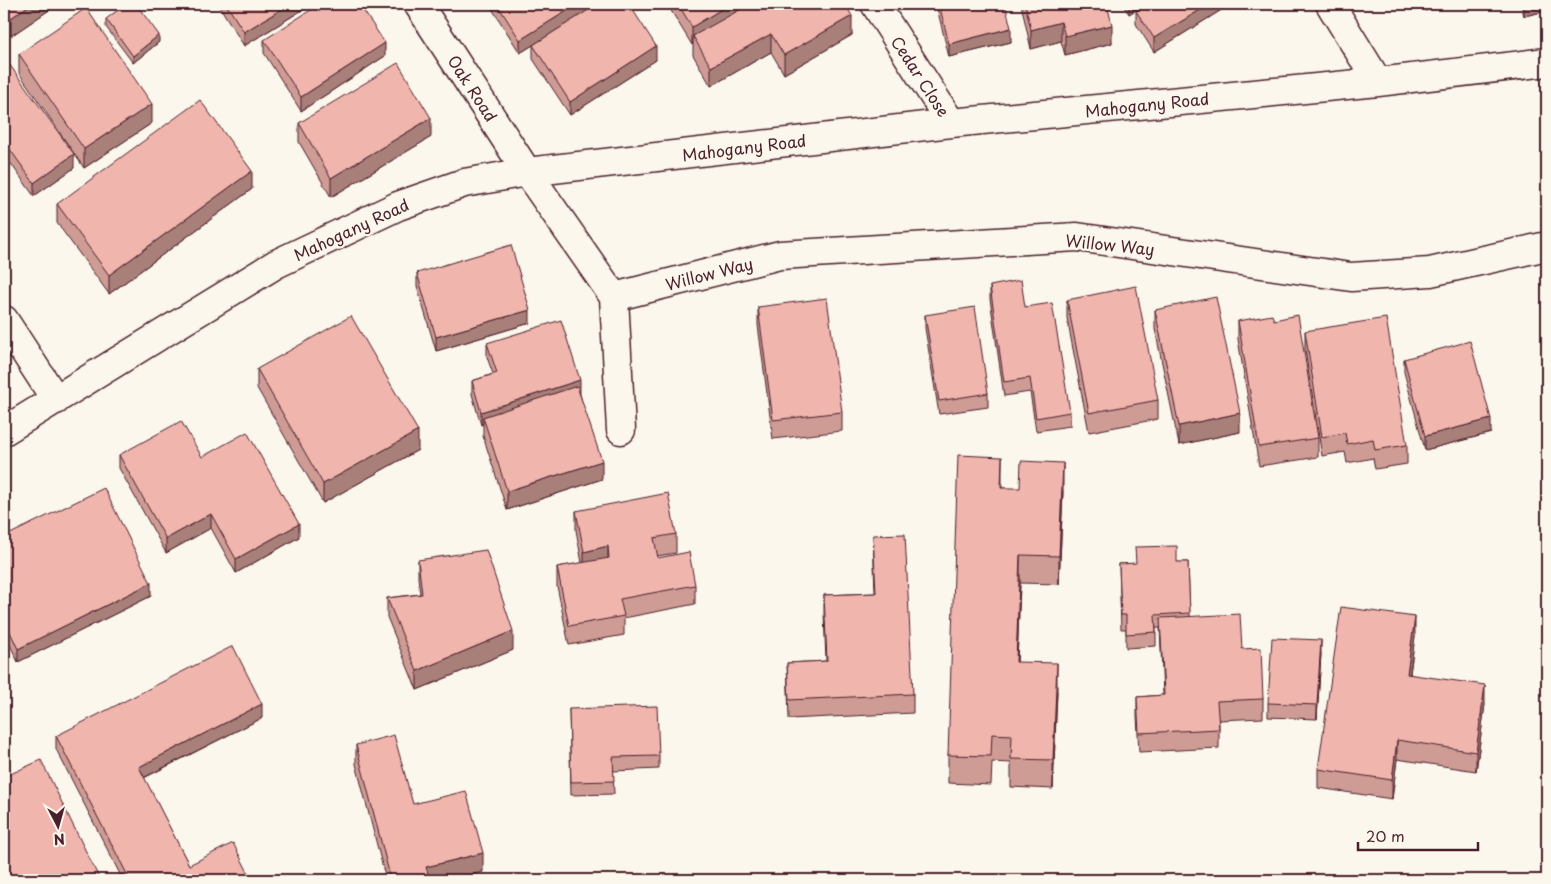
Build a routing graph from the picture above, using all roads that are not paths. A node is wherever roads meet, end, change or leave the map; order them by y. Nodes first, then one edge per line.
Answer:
1 (418, 4) edge
2 (875, 4) edge
3 (1330, 4) edge
4 (1547, 62) edge
5 (1378, 82) junction
6 (951, 123) junction
7 (527, 172) junction
8 (1547, 246) edge
9 (614, 297) junction
10 (4, 320) edge
11 (56, 400) junction
12 (621, 430) dead end
13 (4, 431) edge

1 - 7 street, Oak Road
2 - 6 street, Cedar Close
3 - 5 street
4 - 5 street, Mahogany Road
5 - 6 street, Mahogany Road
6 - 7 street, Mahogany Road
7 - 9 street
7 - 11 street, Mahogany Road
8 - 9 street, Willow Way
9 - 12 street
10 - 11 street
11 - 13 street, Mahogany Road

